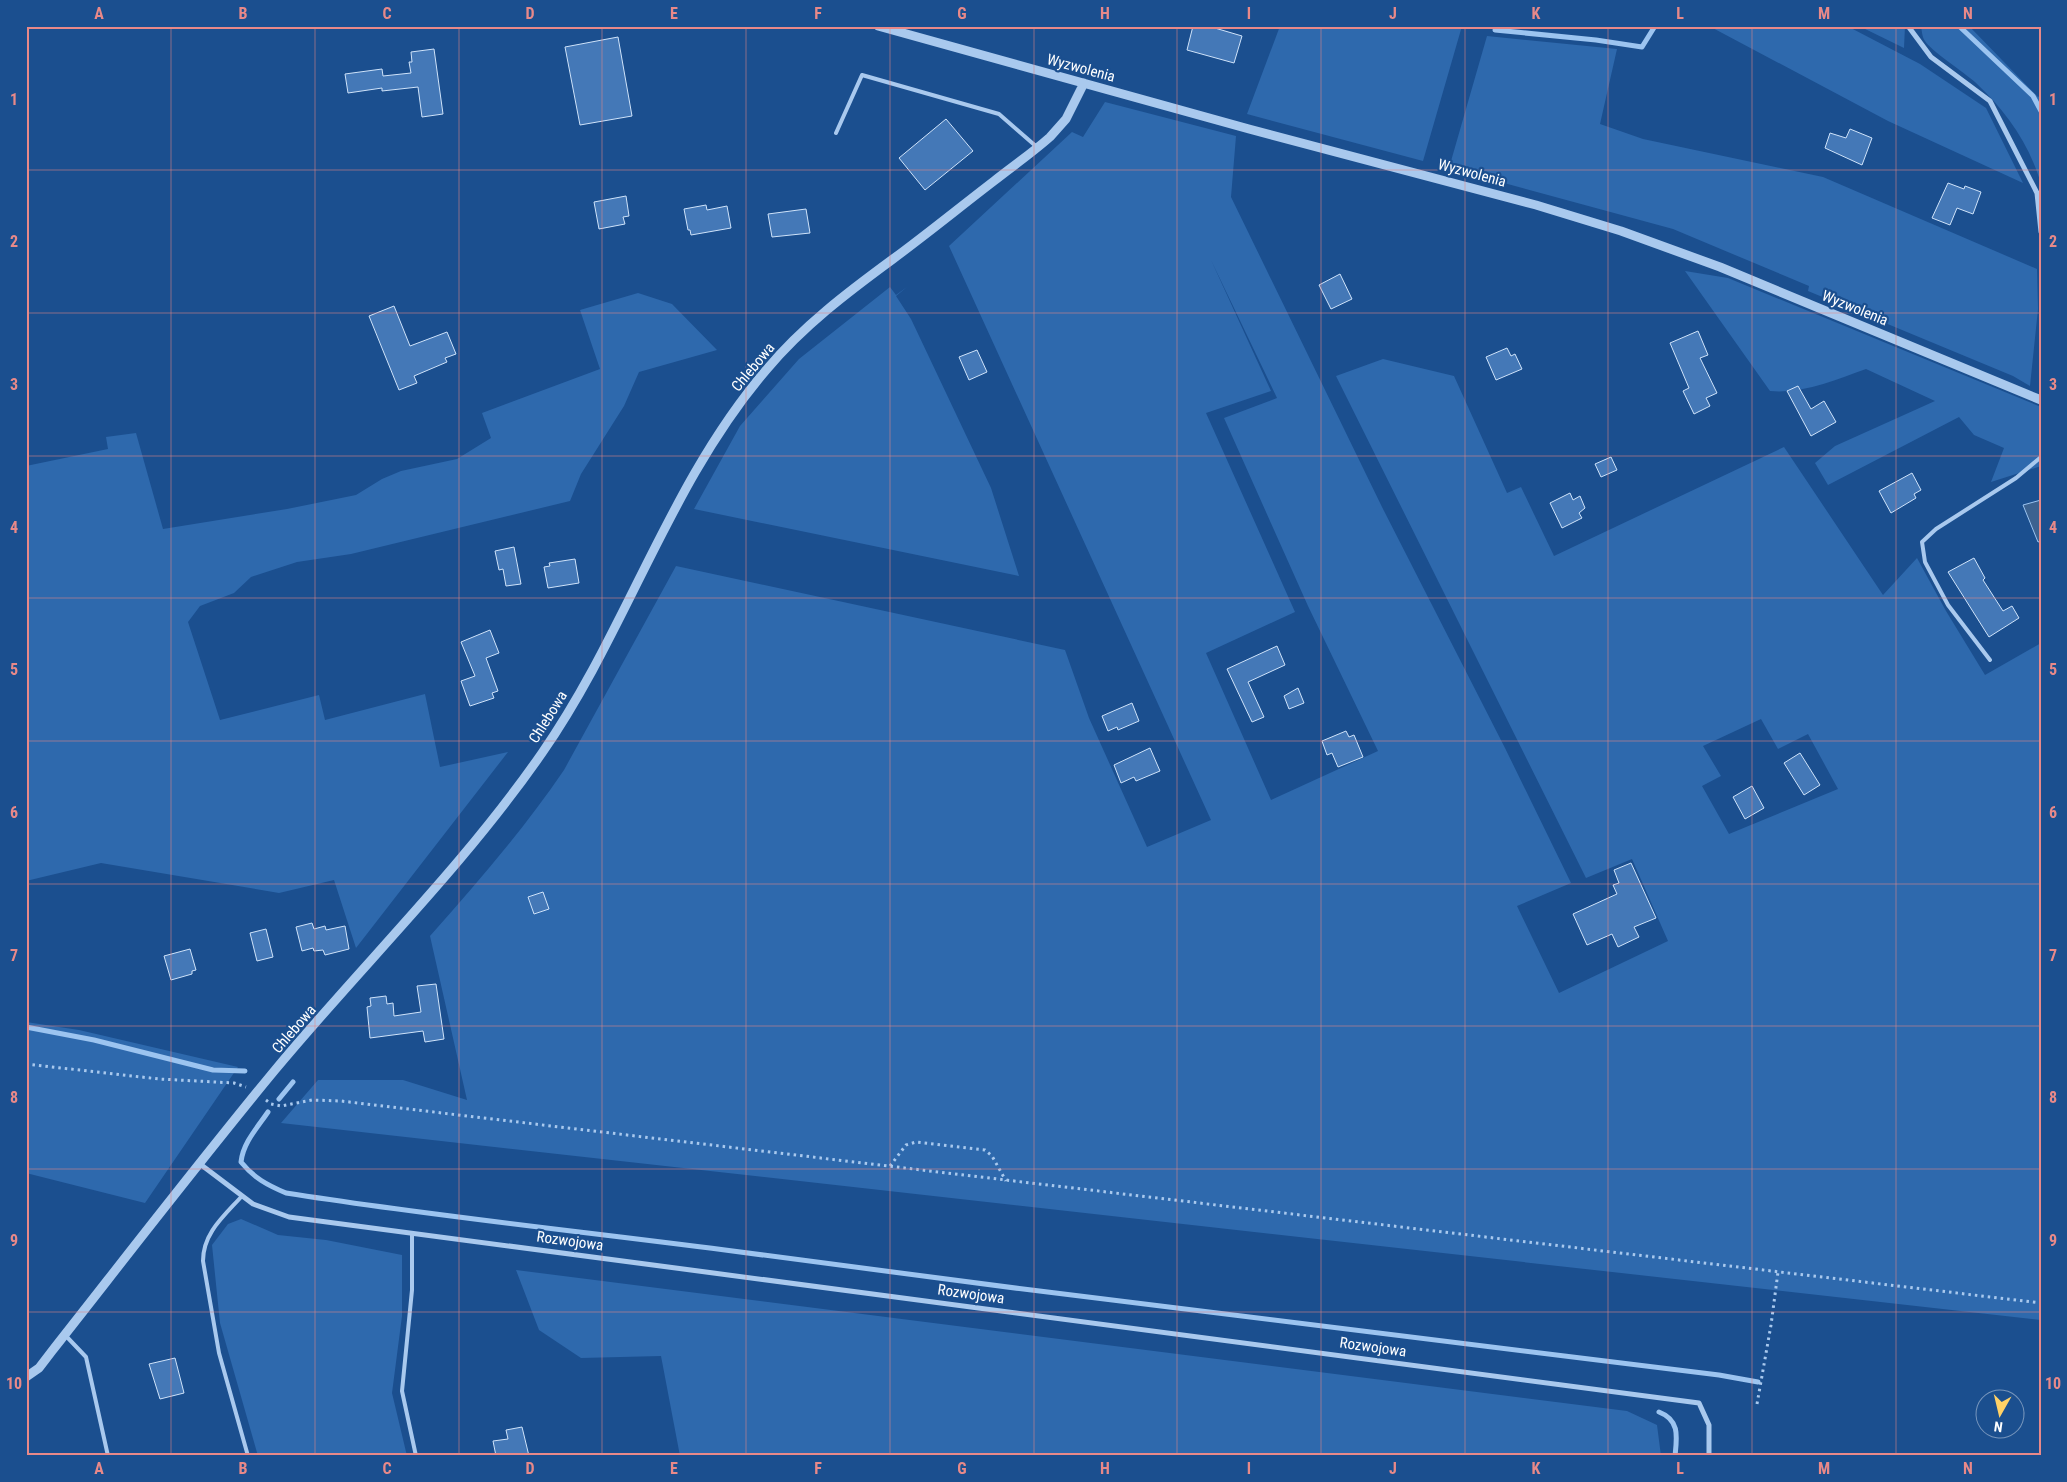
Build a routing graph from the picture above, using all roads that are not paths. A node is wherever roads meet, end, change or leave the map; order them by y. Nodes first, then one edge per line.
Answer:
1 (878, 26) edge
2 (1908, 26) edge
3 (1084, 83) junction
4 (836, 134) dead end
5 (1038, 148) junction
6 (2041, 232) edge
7 (2041, 400) edge
8 (2041, 457) edge
9 (1990, 660) dead end
10 (200, 1164) junction
11 (242, 1196) junction
12 (412, 1233) junction
13 (65, 1335) junction
14 (26, 1377) edge
15 (108, 1456) edge
16 (248, 1456) edge
17 (416, 1456) edge
18 (1710, 1456) edge

1 - 3 street, Wyzwolenia
2 - 6 street
3 - 5 street, Chlebowa
3 - 7 street, Wyzwolenia
4 - 5 lane
5 - 10 street, Chlebowa
8 - 9 lane
10 - 11 street, Rozwojowa
10 - 13 street, Chlebowa
11 - 12 street, Rozwojowa
11 - 16 lane
12 - 17 lane
12 - 18 street, Rozwojowa
13 - 14 street, Chlebowa
13 - 15 lane

